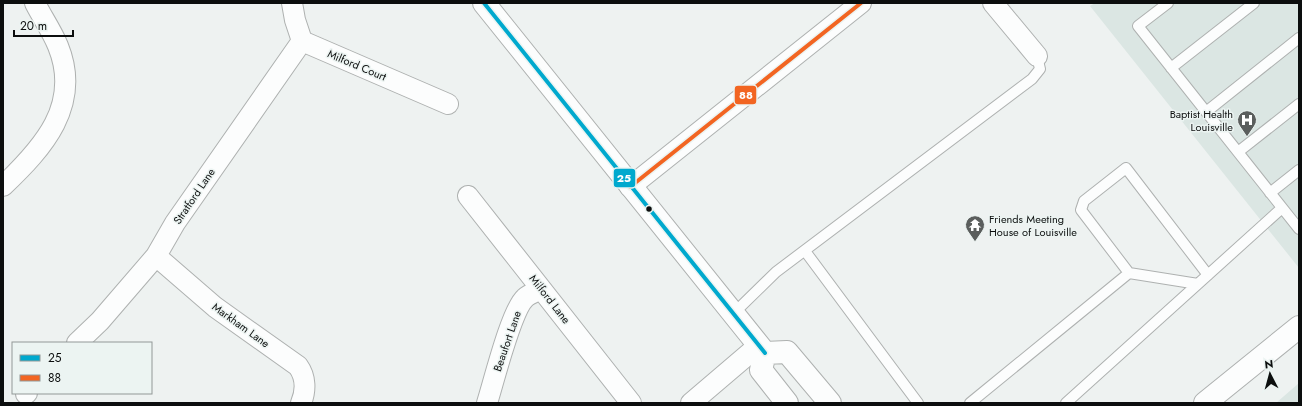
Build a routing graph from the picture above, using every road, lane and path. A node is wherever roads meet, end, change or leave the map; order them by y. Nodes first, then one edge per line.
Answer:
1 (35, 3) edge
2 (292, 3) edge
3 (484, 3) edge
4 (861, 3) edge
5 (993, 3) edge
6 (1168, 3) edge
7 (1254, 3) edge
8 (1299, 38) edge
9 (302, 41) junction
10 (1037, 56) joint
11 (1171, 68) junction
12 (448, 104) dead end
13 (1299, 104) edge
14 (1206, 112) junction
15 (1238, 152) junction
16 (1297, 174) edge
17 (3, 186) edge
18 (630, 187) junction
19 (1270, 193) junction
20 (468, 196) dead end
21 (1282, 208) junction
22 (1299, 230) edge
23 (805, 251) junction
24 (156, 256) junction
25 (1129, 273) junction
26 (1208, 275) junction
27 (1198, 284) junction
28 (541, 289) junction
29 (733, 314) junction
30 (1299, 327) edge
31 (78, 342) edge
32 (762, 349) junction
33 (301, 403) edge
34 (487, 403) edge
35 (631, 403) edge
36 (691, 403) edge
37 (787, 403) edge
38 (830, 403) edge
39 (918, 403) edge
40 (970, 403) edge
41 (1066, 403) edge
42 (1205, 403) edge

1 - 17 street
2 - 9 street
3 - 18 main road
4 - 18 street
5 - 10 street
6 - 11 lane
7 - 11 lane
8 - 14 lane
9 - 12 street, Milford Court
9 - 24 street, Stratford Lane
10 - 23 lane
11 - 14 lane
13 - 15 lane
14 - 15 lane
15 - 19 lane
16 - 19 lane
18 - 29 main road
19 - 21 lane
20 - 28 street, Milford Lane
21 - 22 lane
21 - 26 lane
23 - 29 lane
23 - 39 lane
24 - 31 street, Stratford Lane
24 - 33 street, Markham Lane
25 - 26 lane
25 - 27 lane
25 - 40 lane
26 - 27 lane
27 - 41 lane
28 - 34 street, Beaufort Lane
28 - 35 street, Milford Lane
29 - 32 main road
30 - 42 main road
32 - 36 street
32 - 37 main road
32 - 38 main road

